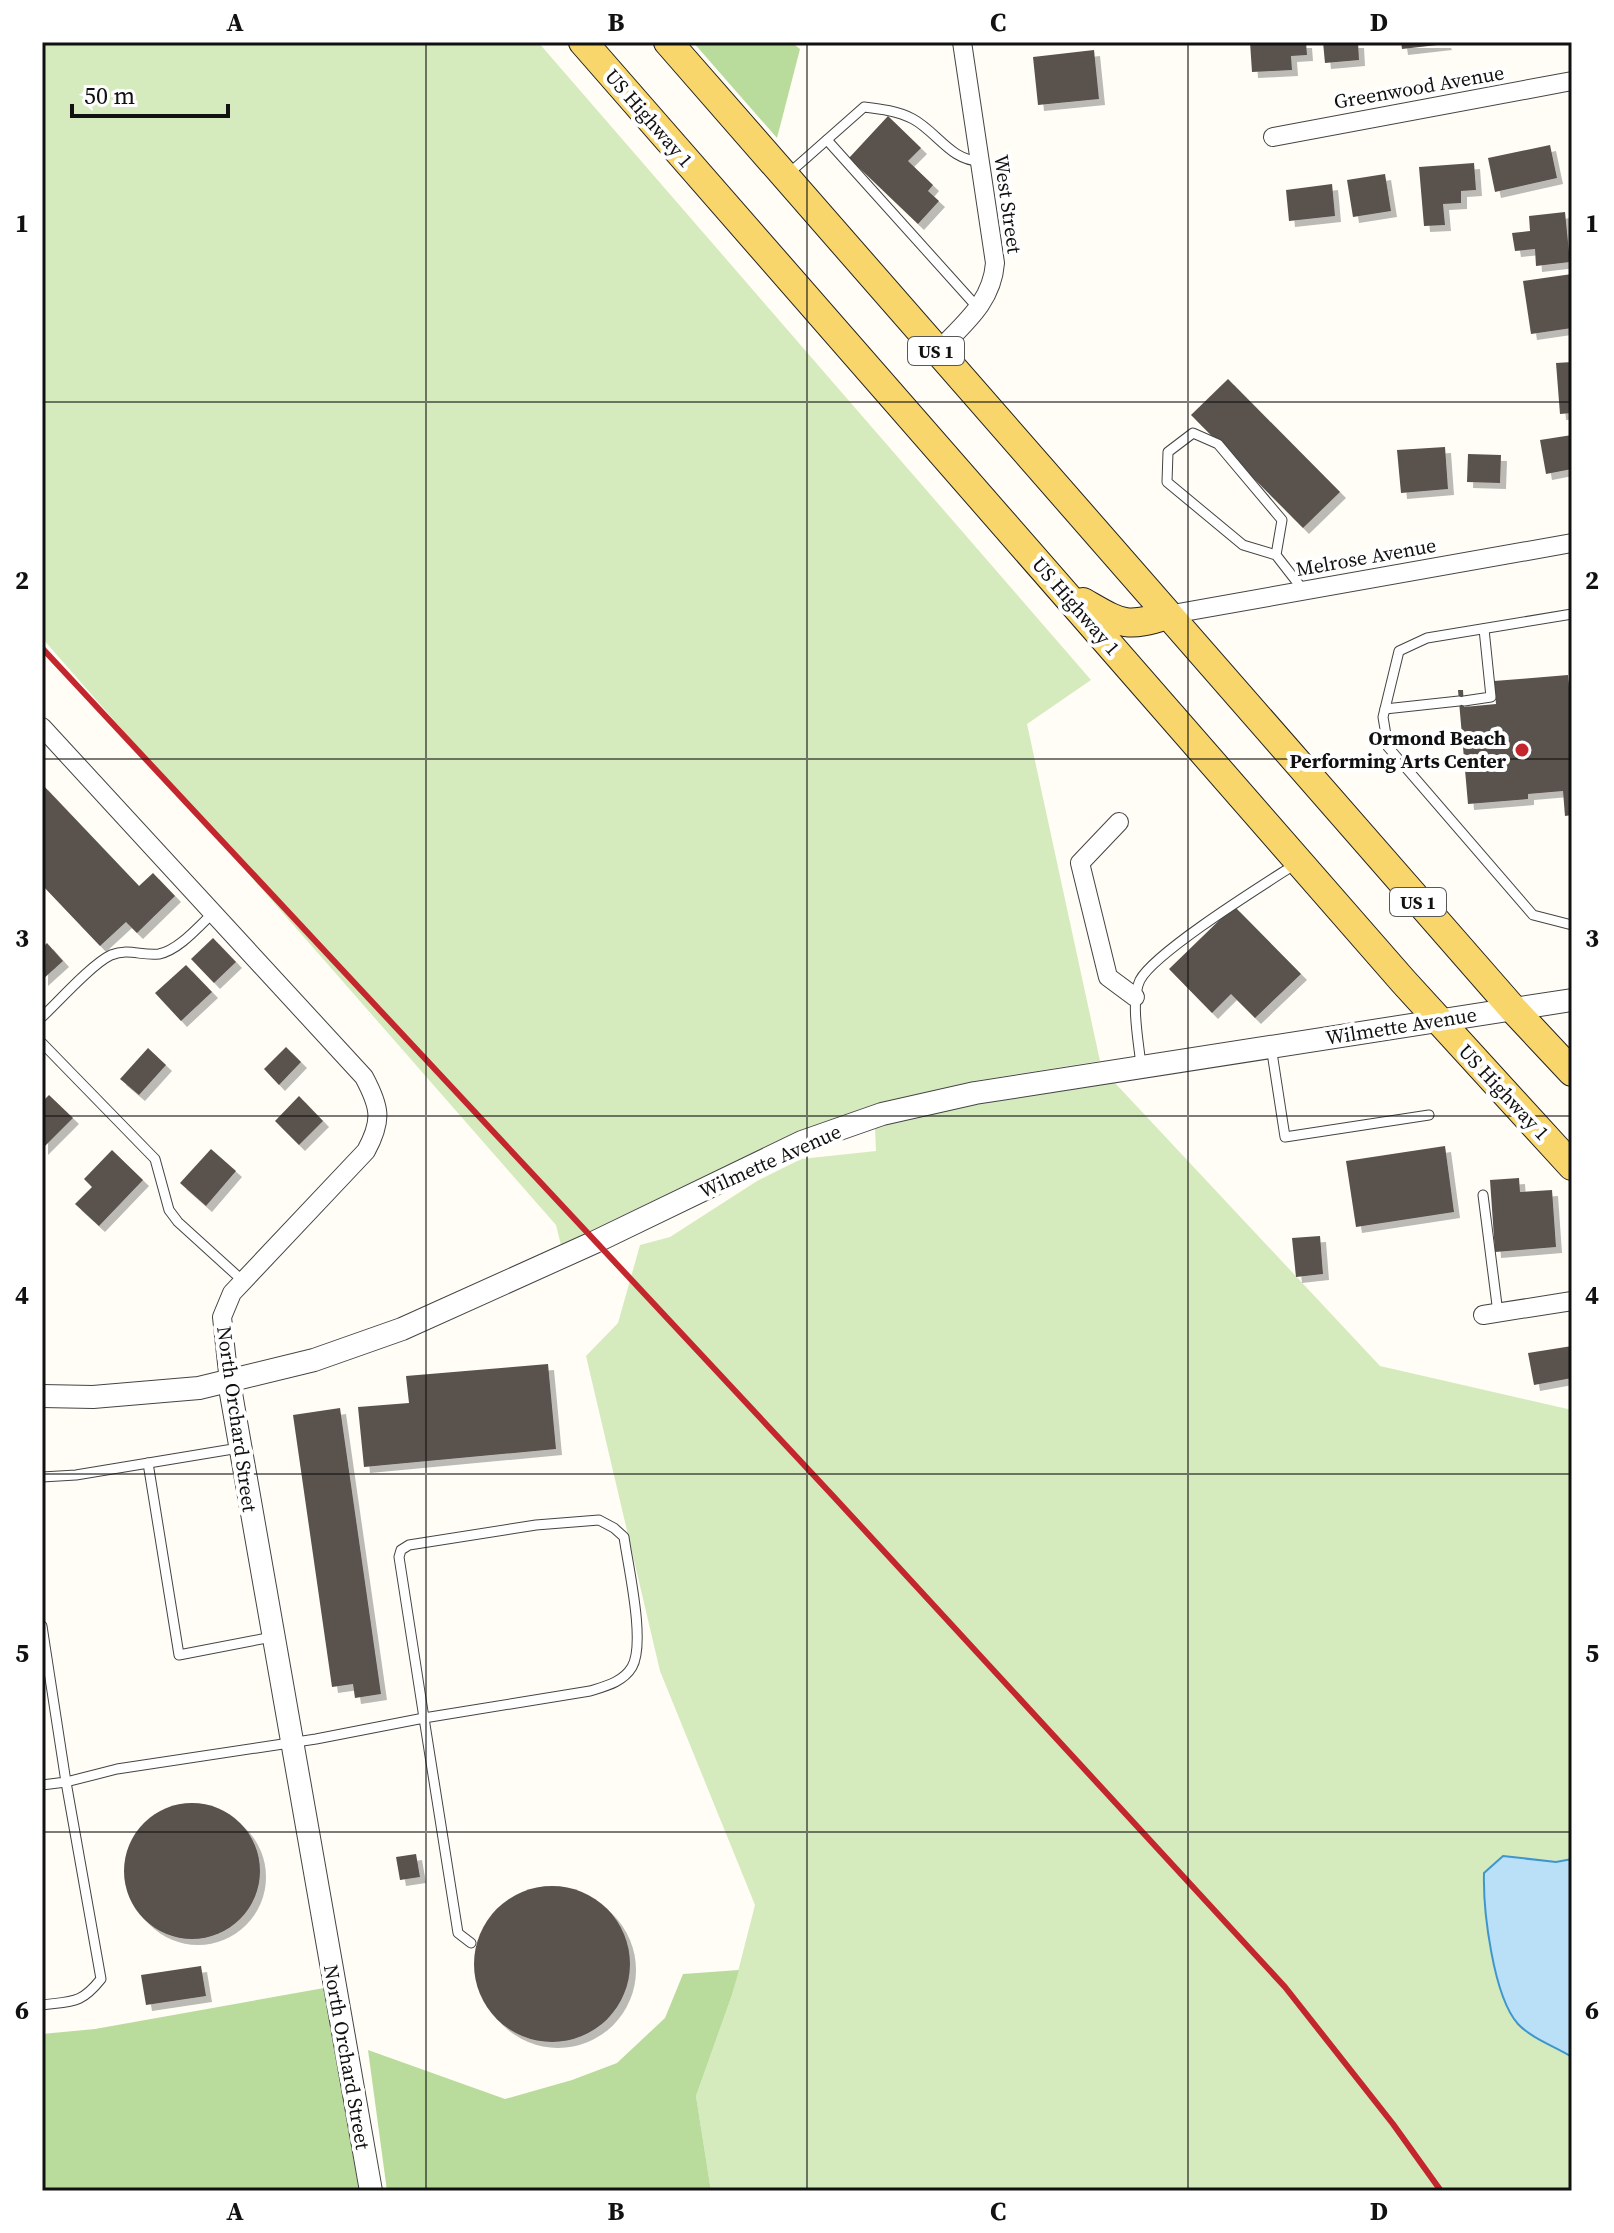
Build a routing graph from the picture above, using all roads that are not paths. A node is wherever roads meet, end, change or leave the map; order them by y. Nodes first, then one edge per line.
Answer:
1 (583, 42) edge
2 (668, 42) edge
3 (962, 42) edge
4 (1572, 81) edge
5 (1273, 137) dead end
6 (827, 140) junction
7 (980, 161) junction
8 (785, 177) junction
9 (978, 308) junction
10 (937, 352) junction
11 (1572, 543) edge
12 (1276, 555) junction
13 (1062, 591) junction
14 (1304, 591) junction
15 (1572, 614) edge
16 (1167, 615) junction
17 (1484, 629) junction
18 (1384, 713) junction
19 (42, 727) edge
20 (1119, 822) dead end
21 (1299, 862) junction
22 (213, 913) junction
23 (1572, 925) edge
24 (1135, 997) junction
25 (1572, 1000) edge
26 (1513, 1009) junction
27 (42, 1017) edge
28 (1438, 1021) junction
29 (42, 1043) edge
30 (1271, 1046) junction
31 (1141, 1066) junction
32 (1572, 1072) edge
33 (1429, 1115) dead end
34 (1572, 1166) edge
35 (1483, 1195) dead end
36 (243, 1281) junction
37 (1572, 1301) edge
38 (1490, 1314) joint
39 (229, 1382) junction
40 (42, 1396) edge
41 (239, 1448) junction
42 (148, 1463) junction
43 (42, 1477) edge
44 (42, 1626) edge
45 (273, 1637) junction
46 (424, 1718) junction
47 (291, 1743) junction
48 (66, 1782) junction
49 (42, 1785) edge
50 (471, 1943) dead end
51 (42, 2005) edge
52 (371, 2191) edge

1 - 13 main road, US Highway 1
2 - 8 main road, US 1
3 - 7 street, West Street
4 - 5 street, Greenwood Avenue
6 - 7 lane
6 - 8 lane
6 - 9 lane
7 - 9 street, West Street
8 - 10 main road, US 1
9 - 10 street, West Street
10 - 16 main road, US 1
11 - 14 street, Melrose Avenue
12 - 12 lane
12 - 14 lane
13 - 16 main road
13 - 21 main road, US Highway 1
14 - 16 street, Melrose Avenue
15 - 17 lane
16 - 26 main road, US 1
17 - 18 lane
17 - 18 lane
18 - 23 lane
19 - 22 street, North Orchard Street
20 - 24 street
21 - 24 lane
21 - 28 main road, US Highway 1
22 - 27 lane
22 - 36 street, North Orchard Street
24 - 31 lane
25 - 26 street, Wilmette Avenue
26 - 28 street, Wilmette Avenue
26 - 32 main road, US 1
28 - 30 street, Wilmette Avenue
28 - 34 main road, US Highway 1
29 - 36 lane
30 - 31 street, Wilmette Avenue
30 - 33 lane
31 - 39 street, Wilmette Avenue
35 - 38 lane
36 - 39 street, North Orchard Street
37 - 38 street
39 - 40 street, Wilmette Avenue
39 - 41 street, North Orchard Street
41 - 42 lane
41 - 45 street, North Orchard Street
42 - 43 lane
42 - 45 lane
44 - 48 lane
45 - 47 street, North Orchard Street
46 - 46 lane
46 - 47 lane
46 - 50 lane
47 - 48 lane
47 - 52 street, North Orchard Street
48 - 49 lane
48 - 51 lane

